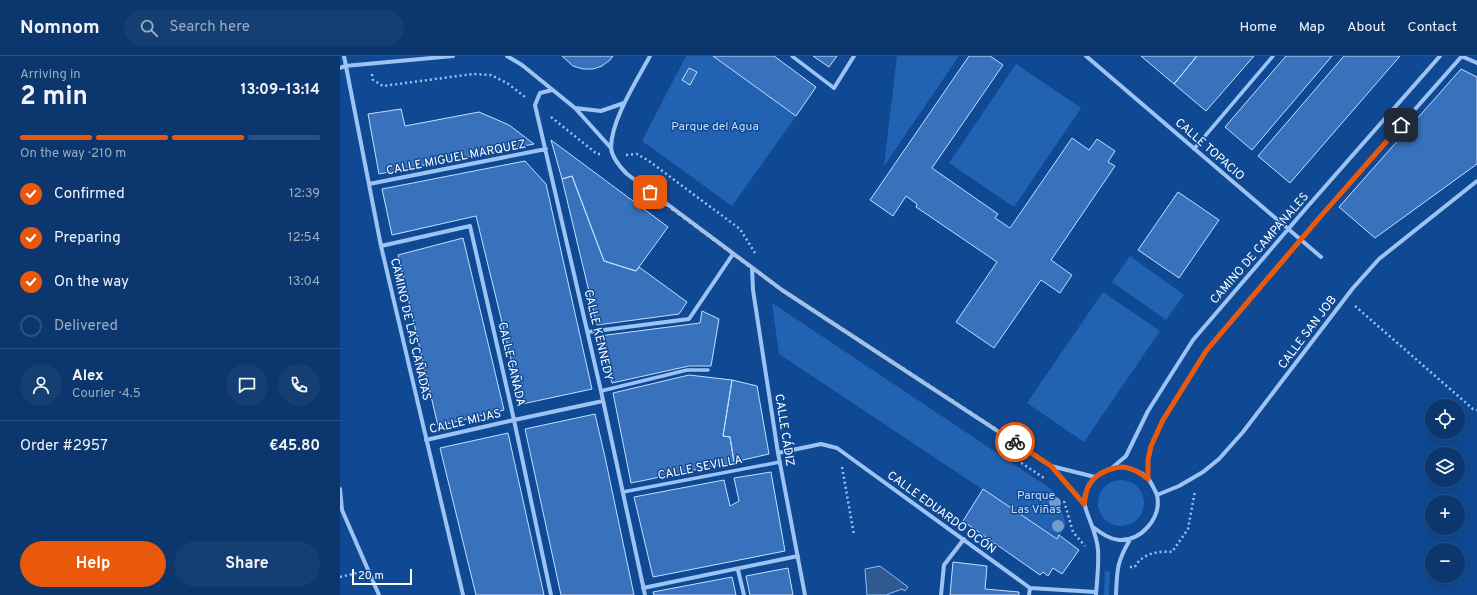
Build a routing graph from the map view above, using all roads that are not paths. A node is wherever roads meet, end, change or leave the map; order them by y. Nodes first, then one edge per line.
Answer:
1 (344, 56) edge
2 (453, 56) edge
3 (507, 56) edge
4 (650, 56) edge
5 (792, 56) edge
6 (854, 56) edge
7 (1086, 56) edge
8 (1273, 56) edge
9 (1440, 56) edge
10 (1462, 56) edge
11 (1477, 63) edge
12 (345, 66) junction
13 (340, 68) edge
14 (834, 88) joint
15 (552, 90) junction
16 (624, 103) junction
17 (575, 108) junction
18 (612, 148) junction
19 (1194, 149) junction
20 (546, 150) junction
21 (1477, 181) edge
22 (369, 184) junction
23 (1288, 229) junction
24 (1300, 240) junction
25 (381, 246) junction
26 (732, 254) junction
27 (1321, 257) dead end
28 (752, 268) junction
29 (588, 332) junction
30 (708, 370) dead end
31 (601, 391) junction
32 (603, 401) junction
33 (514, 420) junction
34 (426, 440) junction
35 (778, 454) junction
36 (780, 462) junction
37 (1051, 466) junction
38 (1112, 467) junction
39 (1095, 477) junction
40 (1148, 479) junction
41 (340, 489) edge
42 (623, 492) junction
43 (1156, 495) junction
44 (1084, 504) junction
45 (1093, 527) junction
46 (1131, 538) junction
47 (964, 540) junction
48 (798, 556) junction
49 (738, 570) junction
50 (643, 588) junction
51 (1030, 588) junction
52 (1096, 594) edge
53 (379, 595) edge
54 (463, 595) edge
55 (552, 595) edge
56 (645, 595) edge
57 (744, 595) edge
58 (805, 595) edge
59 (941, 595) edge
60 (1029, 595) edge
61 (1116, 595) edge

1 - 12 street, CAMINO DE LAS CAÑADAS
2 - 12 street
3 - 15 street
4 - 16 street
5 - 14 street
6 - 14 street
7 - 19 street, CALLE TOPACIO
8 - 19 street
9 - 23 street, CAMINO DE CAMPANALES
10 - 11 street
10 - 24 street
12 - 13 street
12 - 22 street, CAMINO DE LAS CAÑADAS
15 - 17 street
15 - 20 street, CALLE KENNEDY
16 - 17 street
16 - 18 street
17 - 18 street
18 - 26 street
19 - 23 street, CALLE TOPACIO
20 - 22 street, CALLE MIGUEL MARQUEZ
20 - 29 street, CALLE KENNEDY
21 - 43 street, CALLE SAN JOB
22 - 25 street, CAMINO DE LAS CAÑADAS
23 - 24 street, CALLE TOPACIO
23 - 38 street, CAMINO DE CAMPANALES
24 - 27 street, CALLE TOPACIO
24 - 40 street
25 - 33 street, CALLE CAÑADA
25 - 34 street, CAMINO DE LAS CAÑADAS
26 - 28 street
26 - 29 street
28 - 35 street, CALLE CÁDIZ
28 - 37 street
29 - 31 street, CALLE KENNEDY
30 - 31 street
31 - 32 street, CALLE KENNEDY
32 - 33 street, CALLE MIJAS
32 - 42 street, CALLE KENNEDY
33 - 34 street, CALLE MIJAS
33 - 55 street, CALLE CAÑADA
34 - 54 street, CAMINO DE LAS CAÑADAS
35 - 36 street, CALLE CÁDIZ
35 - 47 street, CALLE EDUARDO OCÓN
36 - 42 street, CALLE SEVILLA
36 - 48 street, CALLE CÁDIZ
37 - 39 street
37 - 44 street
38 - 39 street
38 - 40 street
39 - 44 street
40 - 43 street
41 - 53 street
42 - 50 street, CALLE KENNEDY
43 - 46 street
44 - 45 street
45 - 46 street
45 - 52 street
46 - 61 street
47 - 51 street, CALLE EDUARDO OCÓN
47 - 59 street
48 - 49 street
48 - 58 street, CALLE CÁDIZ
49 - 50 street
49 - 57 street
50 - 56 street, CALLE KENNEDY
51 - 52 street
51 - 60 street

